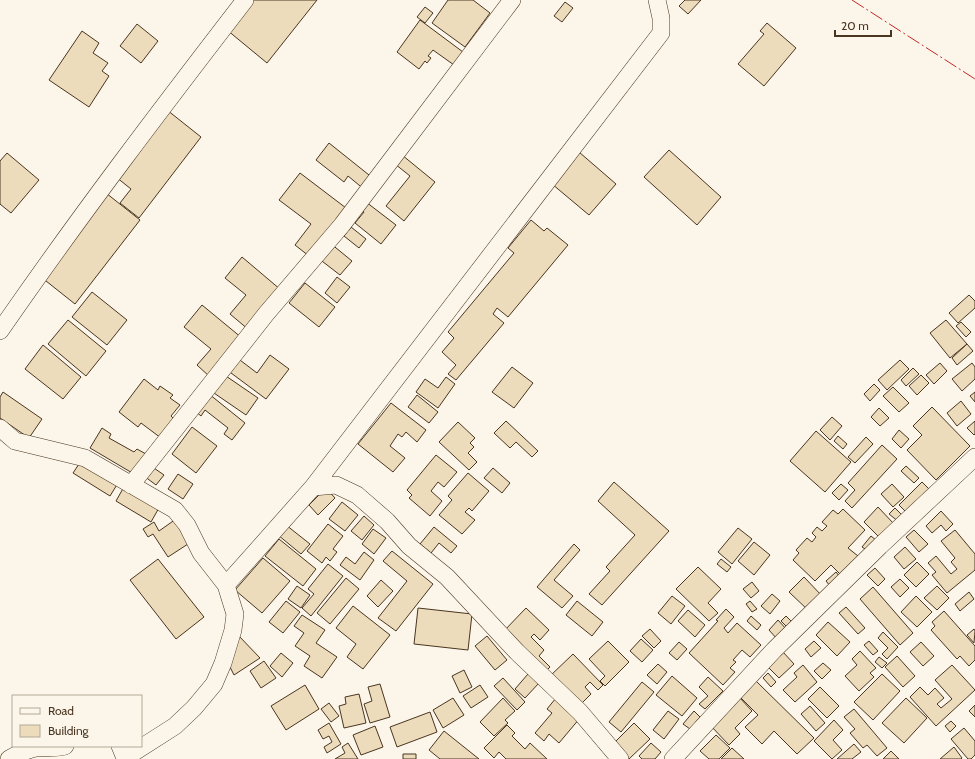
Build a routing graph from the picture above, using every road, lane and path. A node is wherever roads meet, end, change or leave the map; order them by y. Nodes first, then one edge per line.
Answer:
1 (245, 0) edge
2 (512, 0) edge
3 (657, 0) edge
4 (0, 331) edge
5 (0, 428) edge
6 (975, 457) edge
7 (131, 485) junction
8 (313, 487) junction
9 (226, 585) junction
10 (142, 744) edge
11 (62, 747) edge
12 (137, 747) edge
13 (124, 754) edge
14 (9, 759) edge
15 (620, 759) edge
16 (673, 759) edge

1 - 4 street
2 - 7 street
3 - 8 street
5 - 7 street
6 - 16 street
7 - 9 street
8 - 9 street
8 - 15 street
9 - 10 street
11 - 14 street
12 - 13 street

